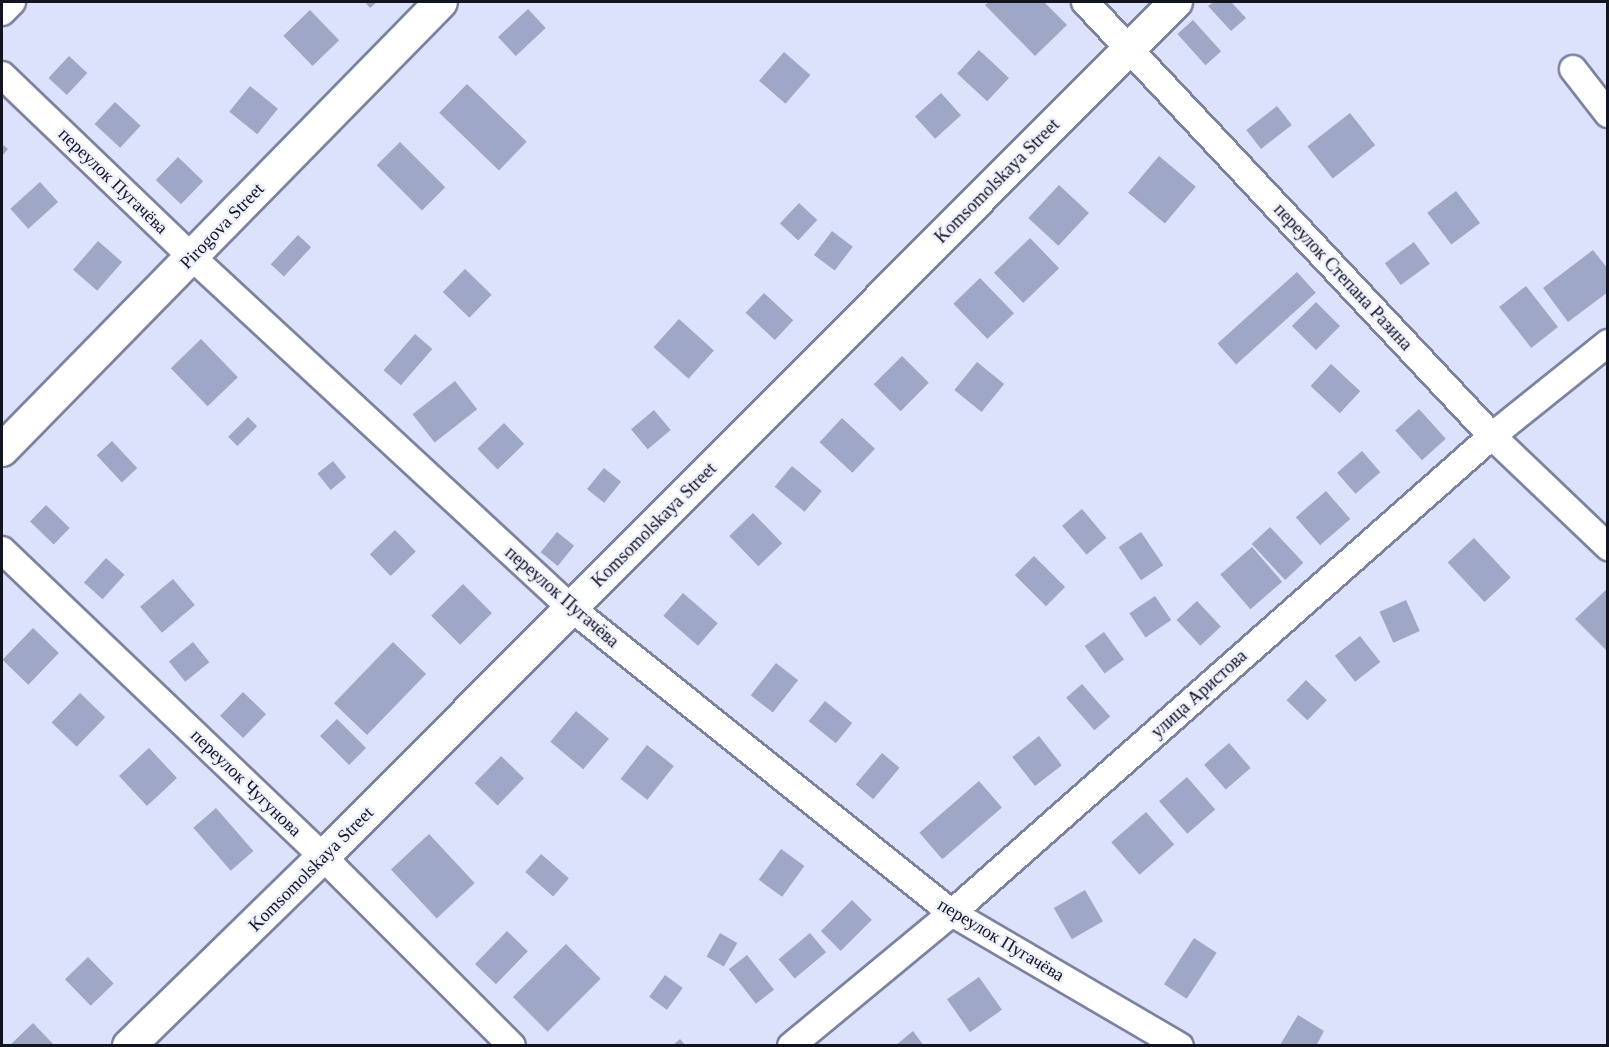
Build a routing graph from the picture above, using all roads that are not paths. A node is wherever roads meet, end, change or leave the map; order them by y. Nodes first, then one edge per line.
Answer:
1 (12, 2) edge
2 (441, 2) edge
3 (1085, 2) edge
4 (1176, 2) edge
5 (2, 12) edge
6 (1129, 49) junction
7 (1573, 69) dead end
8 (2, 75) edge
9 (1608, 114) edge
10 (192, 257) junction
11 (1608, 343) edge
12 (1492, 436) junction
13 (2, 450) edge
14 (1608, 547) edge
15 (2, 550) edge
16 (571, 608) junction
17 (323, 857) junction
18 (952, 914) junction
19 (129, 1046) edge
20 (512, 1046) edge
21 (791, 1046) edge
22 (1180, 1046) edge

1 - 5 street
2 - 10 main road, Pirogova Street
3 - 6 street, переулок Степана Разина
4 - 6 main road, Komsomolskaya Street
6 - 12 street, переулок Степана Разина
6 - 16 main road, Komsomolskaya Street
7 - 9 street
8 - 10 street, переулок Пугачёва
10 - 13 main road, Pirogova Street
10 - 16 street, переулок Пугачёва
11 - 12 street, улица Аристова
12 - 14 street, переулок Степана Разина
12 - 18 street, улица Аристова
15 - 17 street, переулок Чугунова
16 - 17 main road, Komsomolskaya Street
16 - 18 street, переулок Пугачёва
17 - 19 main road, Komsomolskaya Street
17 - 20 street, переулок Чугунова
18 - 21 street, улица Аристова
18 - 22 street, переулок Пугачёва

